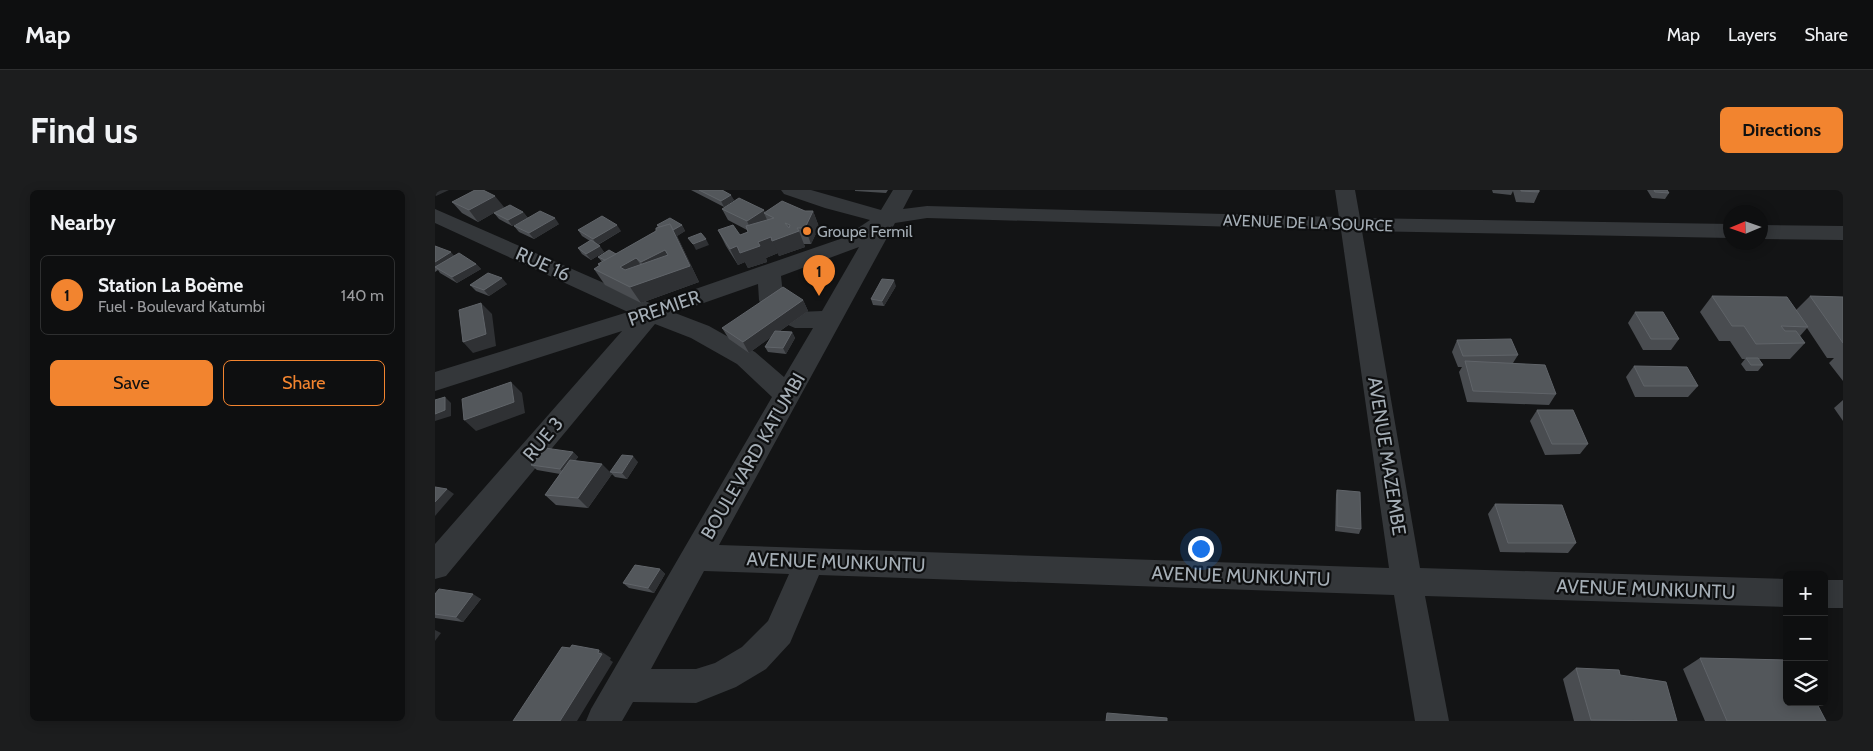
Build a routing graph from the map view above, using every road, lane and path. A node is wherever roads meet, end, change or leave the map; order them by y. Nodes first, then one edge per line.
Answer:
1 (791, 190) edge
2 (903, 190) edge
3 (1345, 190) edge
4 (435, 215) edge
5 (887, 218) junction
6 (1350, 224) junction
7 (1723, 231) edge
8 (1768, 232) edge
9 (1843, 233) edge
10 (769, 272) junction
11 (771, 300) junction
12 (651, 313) junction
13 (832, 319) junction
14 (712, 340) junction
15 (435, 382) edge
16 (787, 395) junction
17 (695, 557) junction
18 (810, 561) junction
19 (435, 566) edge
20 (1407, 582) junction
21 (1783, 593) edge
22 (1828, 594) edge
23 (1843, 594) edge
24 (624, 685) junction
25 (603, 721) edge
26 (1432, 721) edge

1 - 5 street
2 - 5 street, BOULEVARD KATUMBI
3 - 6 street, AVENUE MAZEMBE
4 - 12 street, RUE 16
5 - 6 street, AVENUE DE LA SOURCE
5 - 10 street, PREMIER
5 - 13 street, BOULEVARD KATUMBI
6 - 7 street, AVENUE DE LA SOURCE
6 - 20 street, AVENUE MAZEMBE
8 - 9 street
10 - 11 street
10 - 12 street, PREMIER
11 - 13 street
11 - 14 street
12 - 14 street, RUE 16
12 - 15 street, PREMIER
12 - 19 street, RUE 3
13 - 16 street, BOULEVARD KATUMBI
14 - 16 street, RUE 16
16 - 17 street, BOULEVARD KATUMBI
17 - 18 street, AVENUE MUNKUNTU
17 - 24 street, BOULEVARD KATUMBI
18 - 20 street, AVENUE MUNKUNTU
18 - 24 street
20 - 21 street, AVENUE MUNKUNTU
20 - 26 street, AVENUE MAZEMBE
22 - 23 street
24 - 25 street, BOULEVARD KATUMBI

